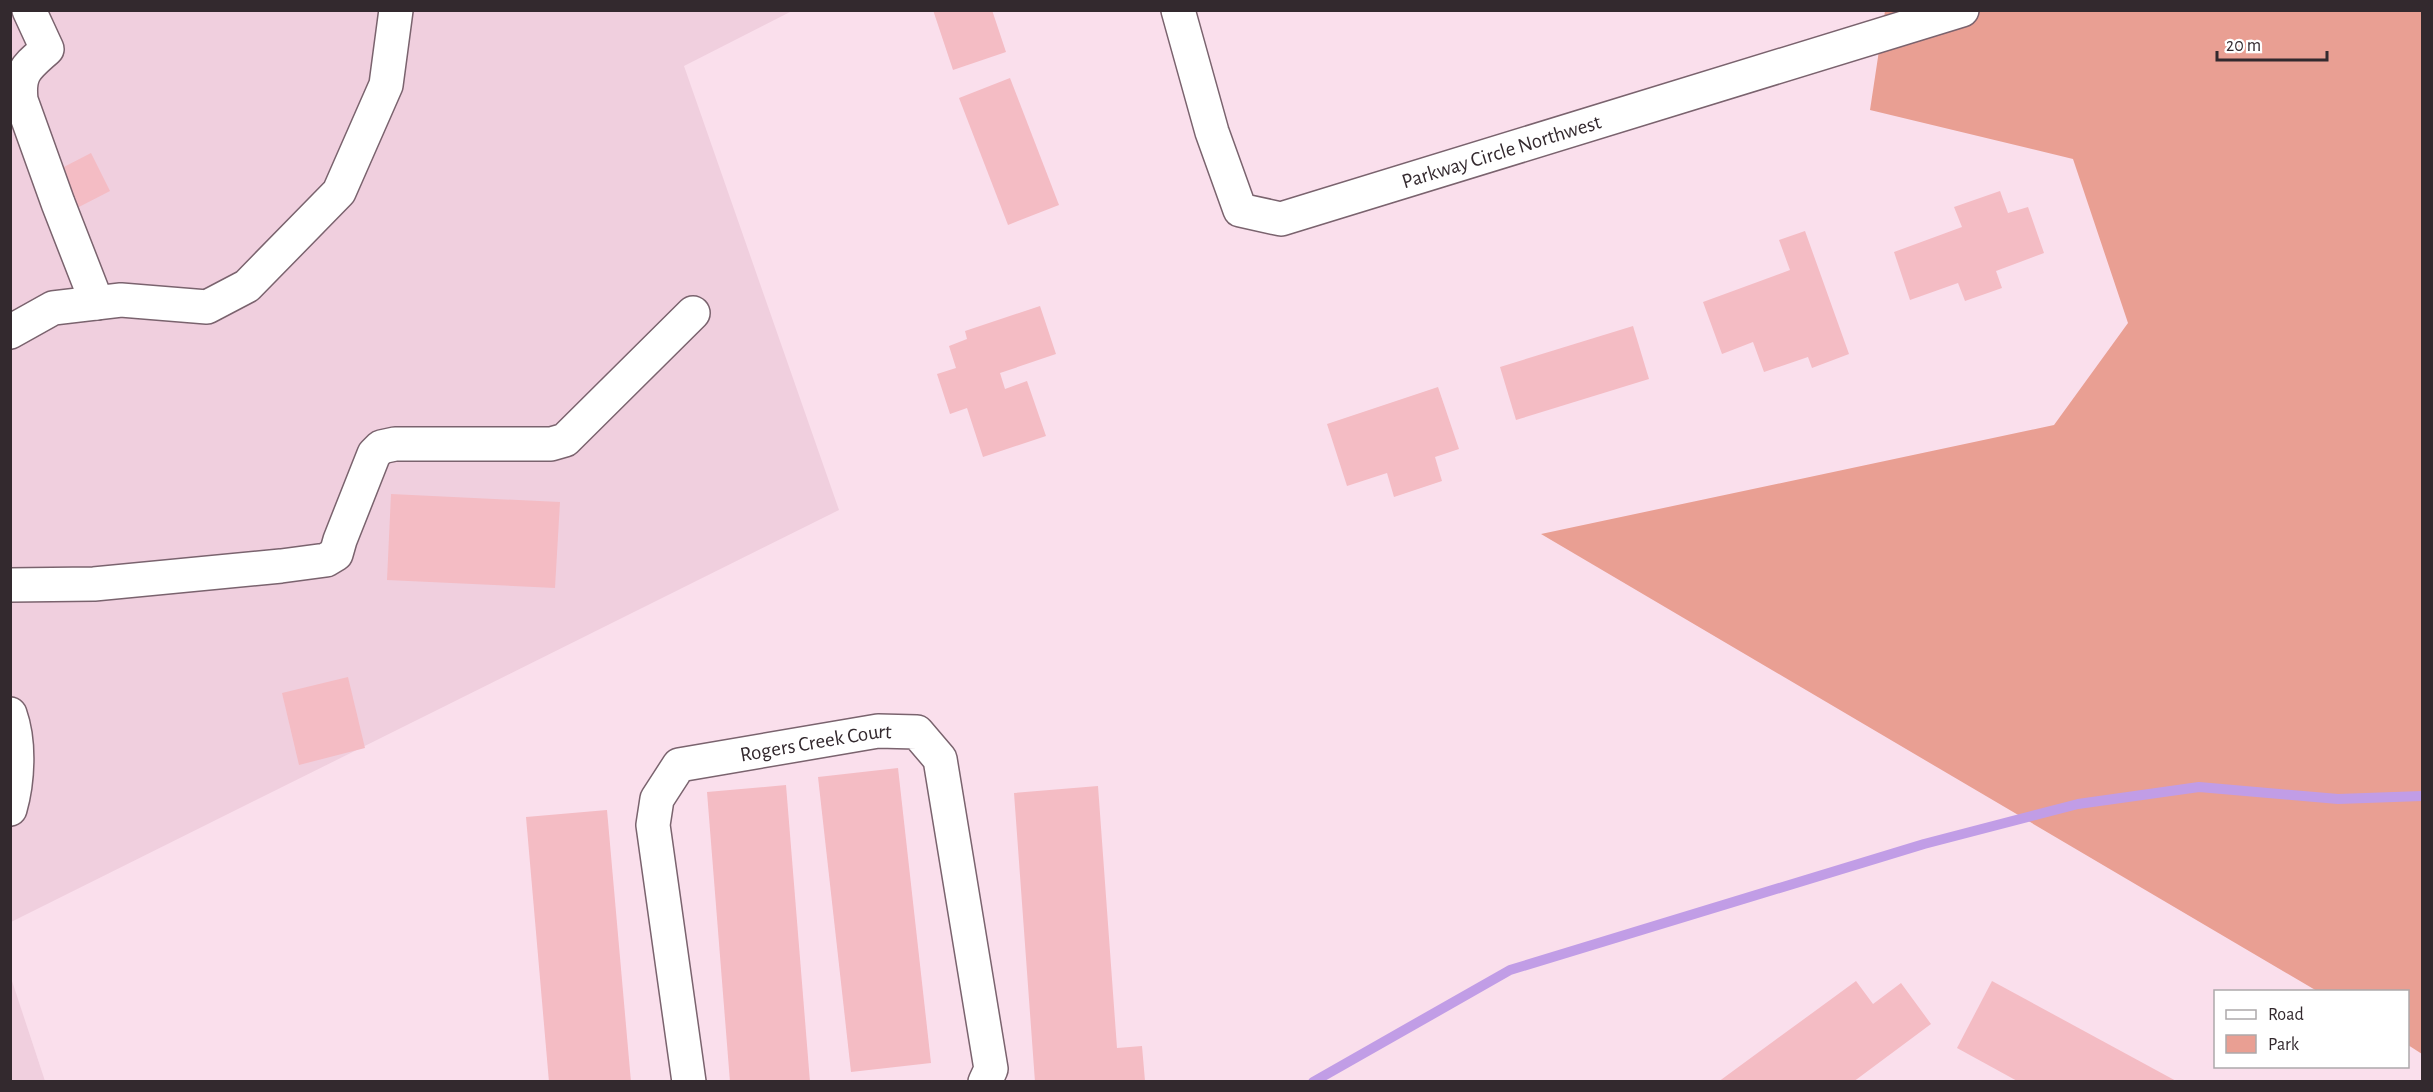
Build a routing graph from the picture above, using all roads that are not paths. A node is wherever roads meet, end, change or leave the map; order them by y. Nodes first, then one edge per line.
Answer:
1 (29, 10) edge
2 (396, 10) edge
3 (1178, 10) edge
4 (1962, 10) edge
5 (97, 303) junction
6 (693, 312) dead end
7 (10, 332) edge
8 (10, 585) edge
9 (10, 714) edge
10 (10, 809) edge
11 (689, 1082) edge
12 (985, 1082) edge

1 - 5 street
2 - 5 street
3 - 4 street, Parkway Circle Northwest
5 - 7 street
6 - 8 street
9 - 10 street
11 - 12 street, Rogers Creek Court

